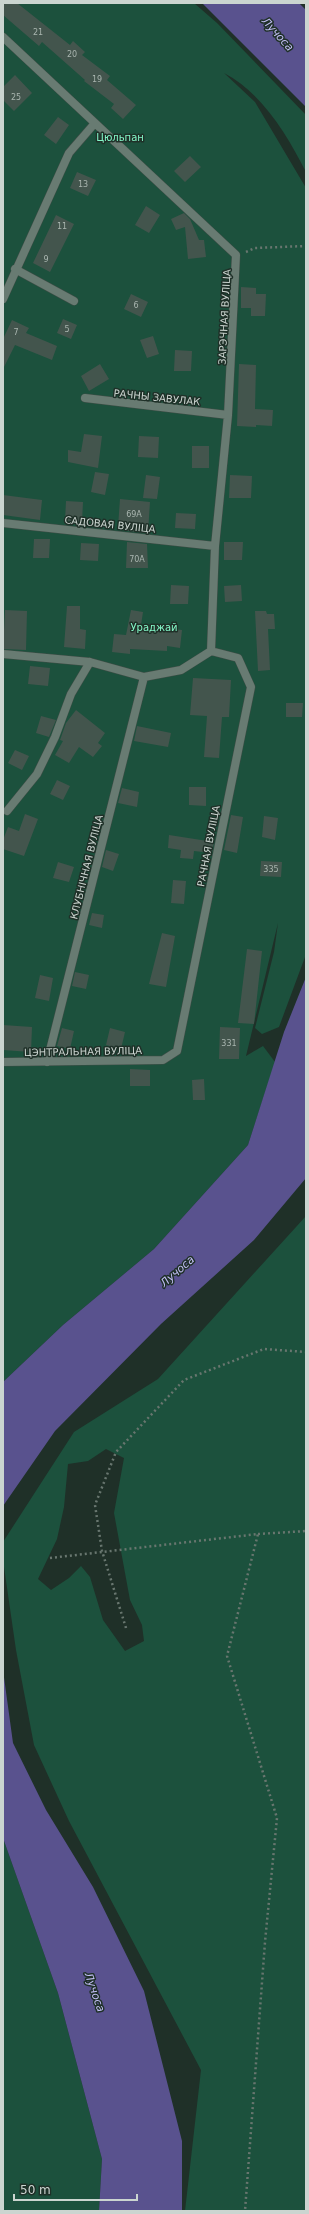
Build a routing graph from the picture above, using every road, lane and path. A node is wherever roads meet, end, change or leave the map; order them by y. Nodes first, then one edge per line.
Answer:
1 (3, 37) edge
2 (95, 124) junction
3 (306, 246) edge
4 (236, 255) junction
5 (15, 269) junction
6 (3, 299) edge
7 (74, 301) dead end
8 (85, 398) dead end
9 (228, 414) junction
10 (3, 523) edge
11 (215, 546) junction
12 (212, 651) junction
13 (3, 654) edge
14 (90, 662) junction
15 (144, 677) junction
16 (7, 811) dead end
17 (163, 1060) joint
18 (3, 1062) edge
19 (47, 1062) junction
20 (306, 1352) edge
21 (306, 1531) edge
22 (258, 1534) junction
23 (102, 1551) junction
24 (50, 1558) dead end
25 (126, 1628) dead end
26 (245, 2211) edge

1 - 2 lane, ЗАРЭЧНАЯ ВУЛІЦА
2 - 4 lane, ЗАРЭЧНАЯ ВУЛІЦА
2 - 5 lane
3 - 4 path
4 - 9 lane, ЗАРЭЧНАЯ ВУЛІЦА
5 - 6 lane
5 - 7 lane
8 - 9 lane, РАЧНЫ ЗАВУЛАК
9 - 11 lane, ЗАРЭЧНАЯ ВУЛІЦА
10 - 11 lane, САДОВАЯ ВУЛІЦА
11 - 12 lane, ЗАРЭЧНАЯ ВУЛІЦА
12 - 15 lane
12 - 17 lane, РАЧНАЯ ВУЛІЦА
13 - 14 lane
14 - 15 lane
14 - 16 lane
15 - 19 lane, КЛУБНІЧНАЯ ВУЛІЦА
17 - 19 lane, ЦЭНТРАЛЬНАЯ ВУЛІЦА
18 - 19 lane, ЦЭНТРАЛЬНАЯ ВУЛІЦА
20 - 23 path
21 - 22 path
22 - 23 path
22 - 26 path
23 - 24 path
23 - 25 path

